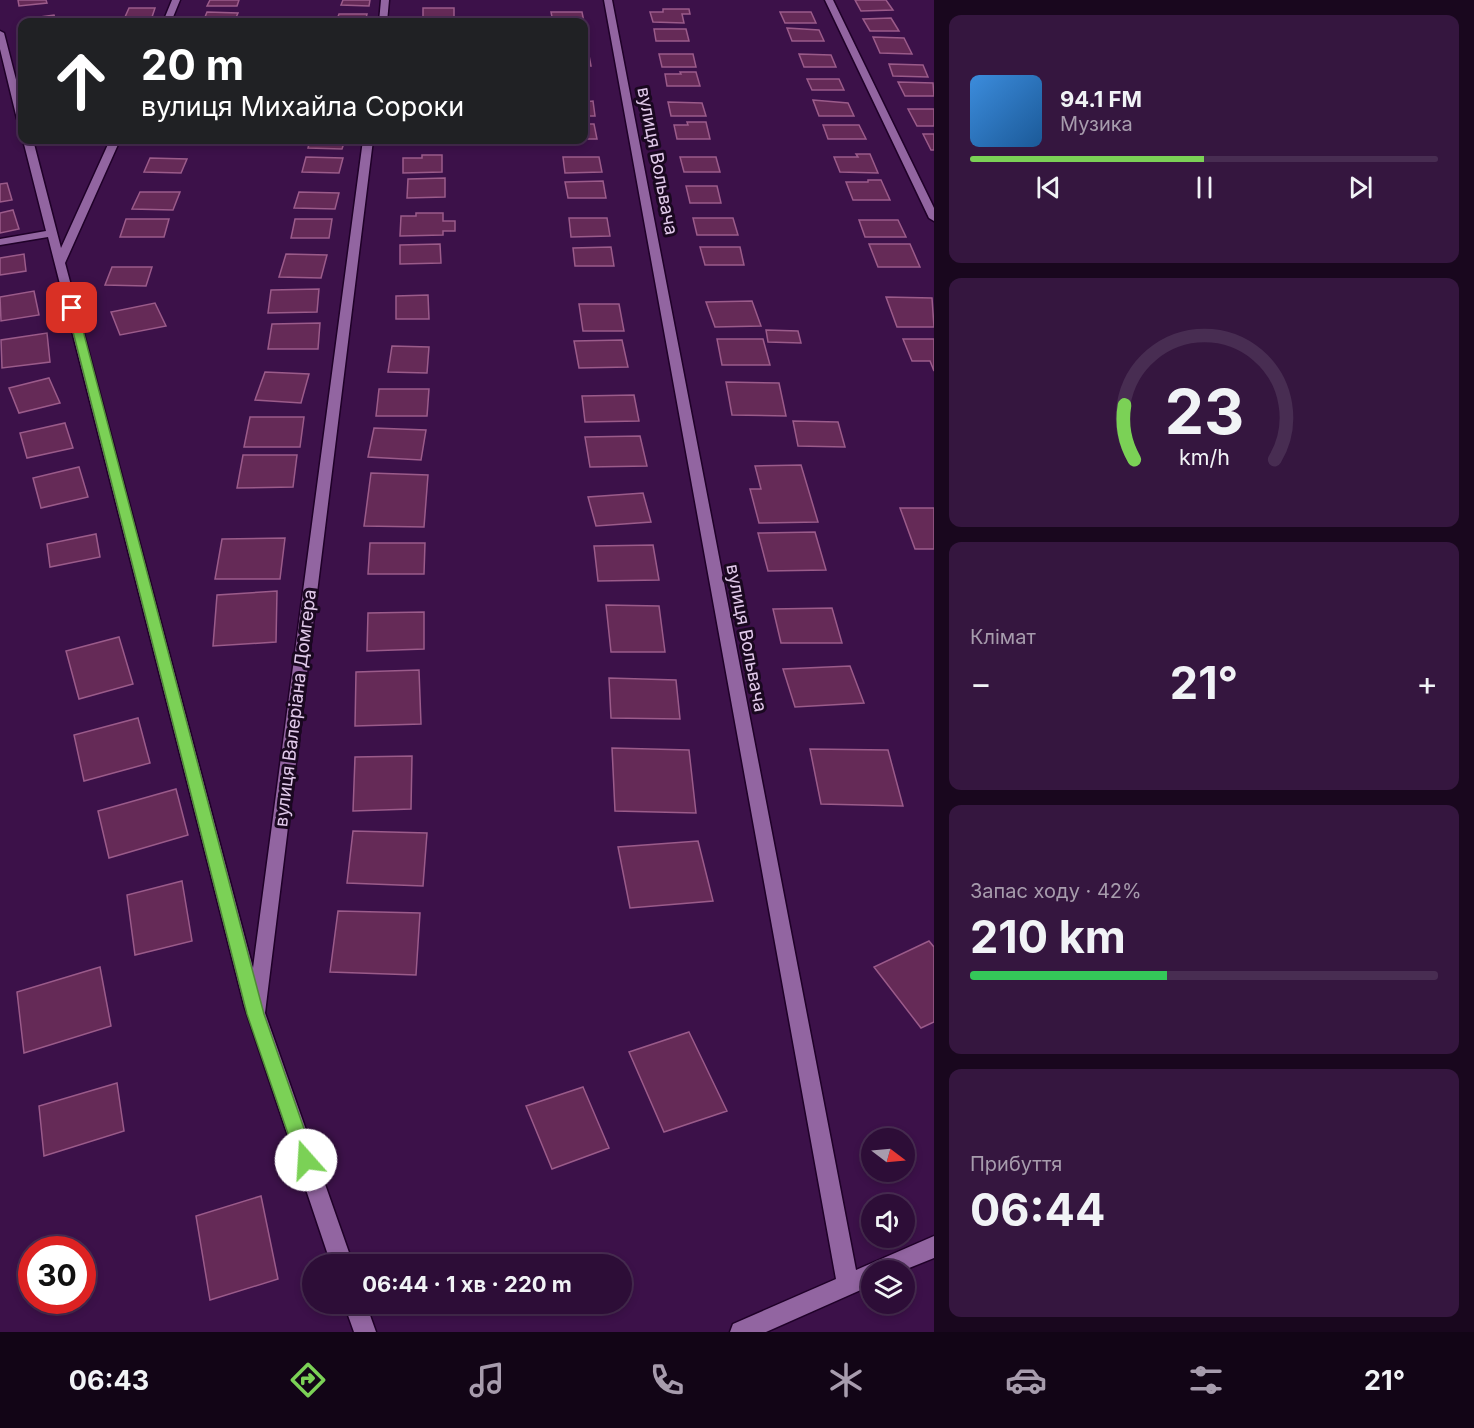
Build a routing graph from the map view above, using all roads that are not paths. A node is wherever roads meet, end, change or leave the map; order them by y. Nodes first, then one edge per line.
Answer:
1 (177, 0) edge
2 (385, 0) edge
3 (608, 0) edge
4 (829, 0) edge
5 (168, 18) edge
6 (383, 18) edge
7 (0, 33) edge
8 (18, 103) edge
9 (29, 144) edge
10 (113, 144) edge
11 (367, 144) edge
12 (934, 218) edge
13 (52, 233) junction
14 (0, 242) edge
15 (60, 263) junction
16 (256, 1014) junction
17 (934, 1247) edge
18 (339, 1254) edge
19 (903, 1260) edge
20 (861, 1279) edge
21 (848, 1284) junction
22 (359, 1314) edge
23 (365, 1332) edge
24 (741, 1332) edge

1 - 5 street
2 - 6 street
3 - 21 street, вулиця Вольвача
4 - 12 street
7 - 8 street
9 - 13 street
10 - 15 street
11 - 16 street, вулиця Валеріана Домгера
13 - 14 street
13 - 15 street
15 - 16 street
16 - 18 street, вулиця Валеріана Домгера
17 - 19 street
20 - 21 street
21 - 24 street
22 - 23 street

